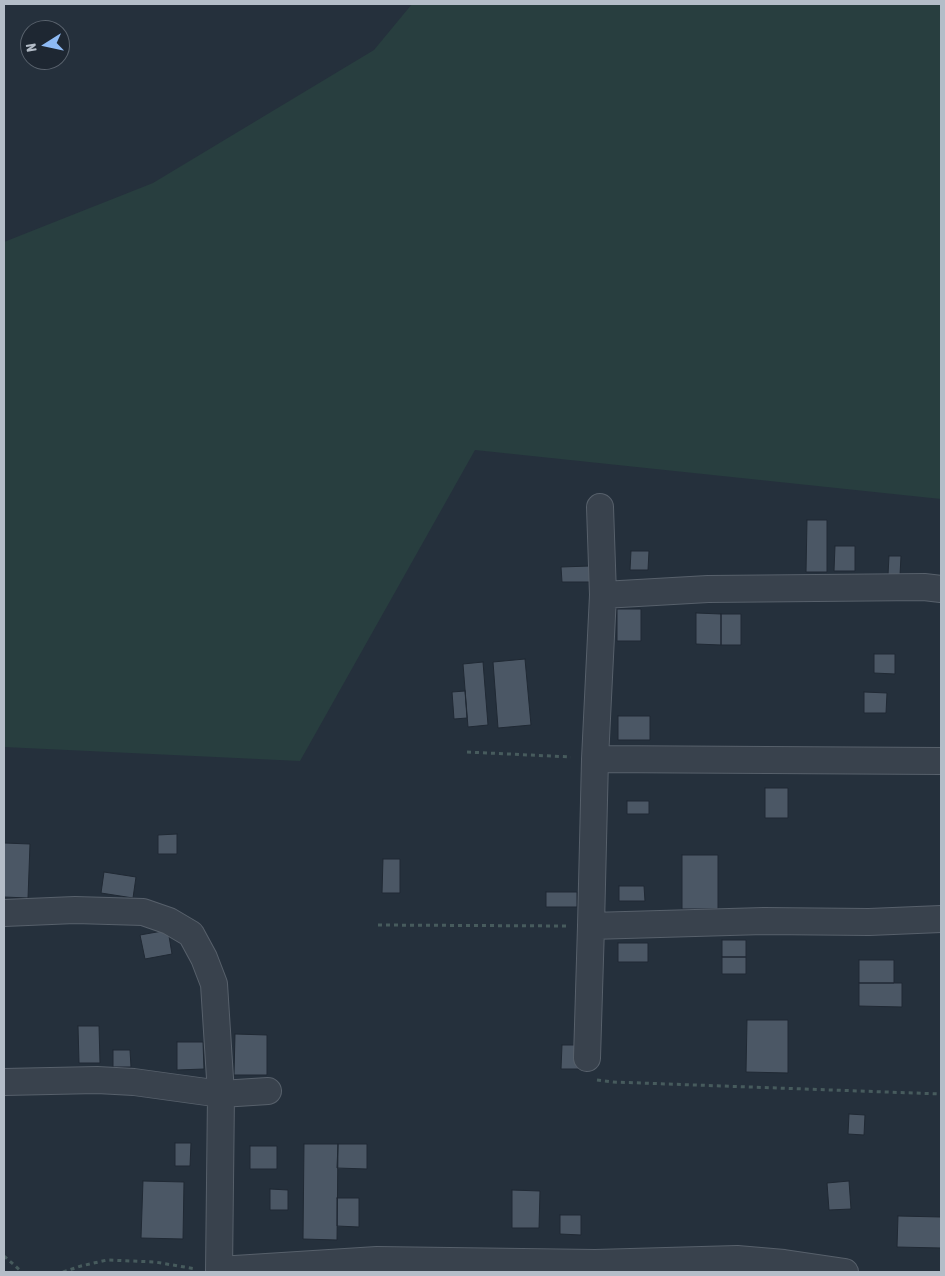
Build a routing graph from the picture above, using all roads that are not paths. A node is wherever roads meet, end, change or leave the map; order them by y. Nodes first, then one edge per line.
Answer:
1 (600, 507) dead end
2 (941, 589) edge
3 (603, 595) junction
4 (594, 759) junction
5 (941, 761) edge
6 (4, 913) edge
7 (941, 919) edge
8 (592, 926) junction
9 (587, 1058) road end
10 (4, 1082) edge
11 (268, 1091) dead end
12 (221, 1094) junction
13 (595, 1268) edge
14 (219, 1271) edge
15 (845, 1272) edge

1 - 3 street
2 - 3 street
3 - 4 street
4 - 5 street
4 - 8 street
6 - 12 street
7 - 8 street
8 - 9 street
10 - 12 street
11 - 12 street
12 - 14 street
13 - 14 street
13 - 15 street

